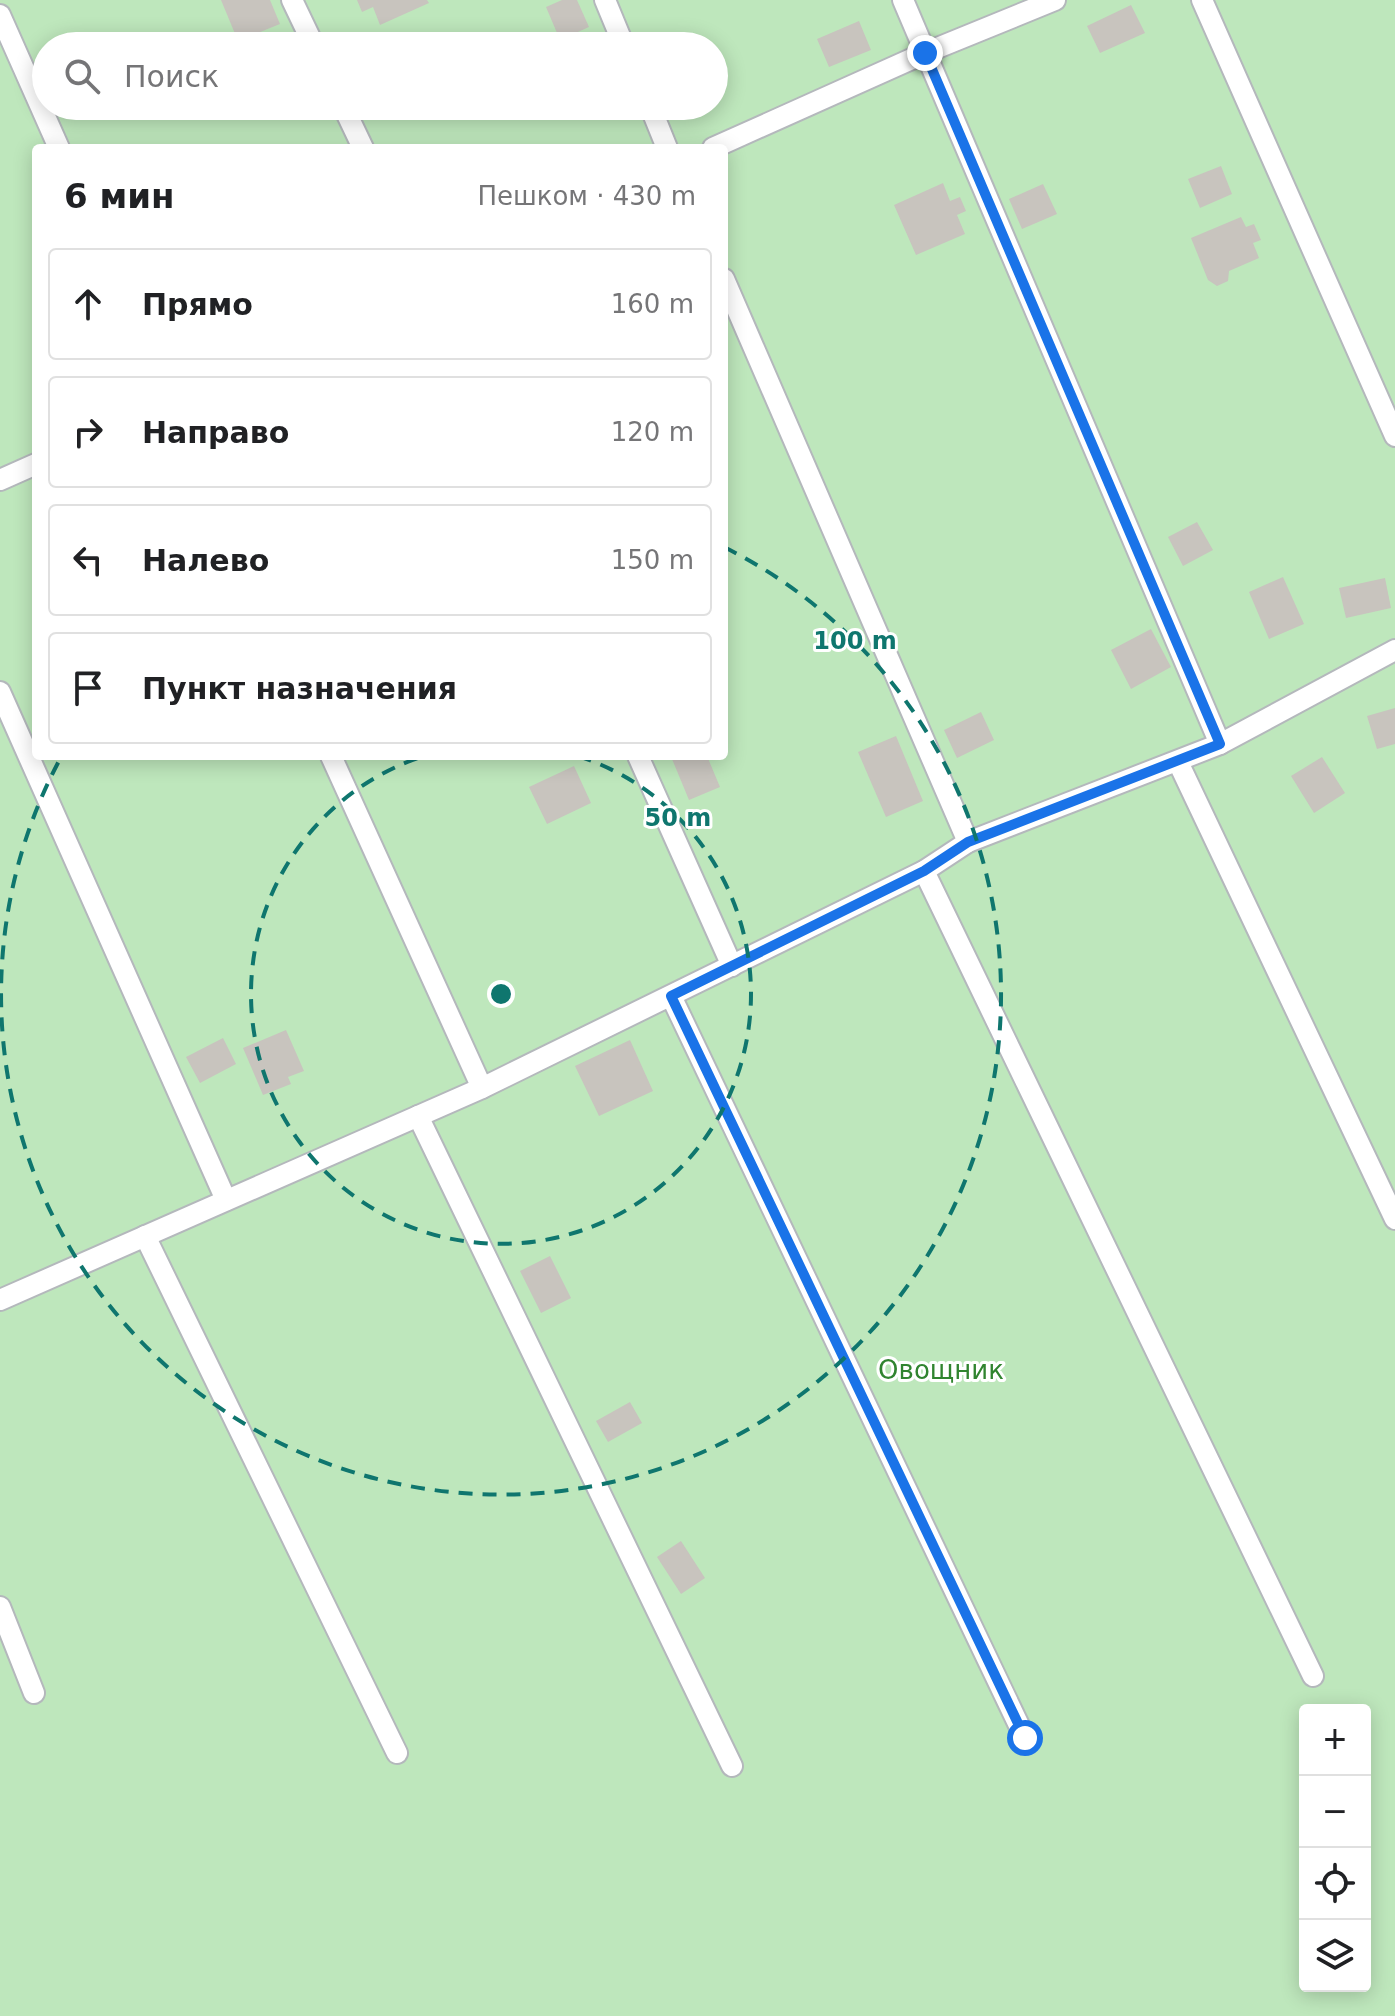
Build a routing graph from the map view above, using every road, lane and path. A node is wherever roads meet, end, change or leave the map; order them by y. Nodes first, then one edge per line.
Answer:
1 (292, 0) edge
2 (605, 0) edge
3 (903, 0) edge
4 (1055, 0) edge
5 (1202, 0) edge
6 (0, 15) edge
7 (307, 32) edge
8 (618, 32) edge
9 (925, 53) junction
10 (32, 87) edge
11 (47, 120) edge
12 (350, 120) edge
13 (656, 120) edge
14 (57, 144) edge
15 (361, 144) edge
16 (665, 144) edge
17 (722, 144) edge
18 (728, 288) edge
19 (1395, 436) edge
20 (32, 466) edge
21 (0, 480) edge
22 (1395, 650) edge
23 (0, 692) edge
24 (1220, 744) junction
25 (333, 760) edge
26 (640, 760) edge
27 (1178, 762) junction
28 (968, 842) junction
29 (924, 871) junction
30 (732, 966) junction
31 (671, 996) junction
32 (482, 1088) junction
33 (418, 1116) junction
34 (226, 1200) junction
35 (1395, 1219) edge
36 (145, 1236) junction
37 (0, 1300) edge
38 (0, 1607) edge
39 (1313, 1676) dead end
40 (34, 1693) dead end
41 (1025, 1738) dead end
42 (397, 1753) dead end
43 (732, 1766) dead end

1 - 7 lane
2 - 8 lane
3 - 9 lane
4 - 9 lane
5 - 19 lane
6 - 10 lane
9 - 17 lane
9 - 24 lane
11 - 14 lane
12 - 15 lane
13 - 16 lane
18 - 28 lane
20 - 21 lane
22 - 24 lane
23 - 34 lane
24 - 27 lane
25 - 32 lane
26 - 30 lane
27 - 28 lane
27 - 35 lane
28 - 29 lane
29 - 30 lane
29 - 39 lane
30 - 31 lane
31 - 32 lane
31 - 41 lane
32 - 33 lane
33 - 34 lane
33 - 43 lane
34 - 36 lane
36 - 37 lane
36 - 42 lane
38 - 40 lane

